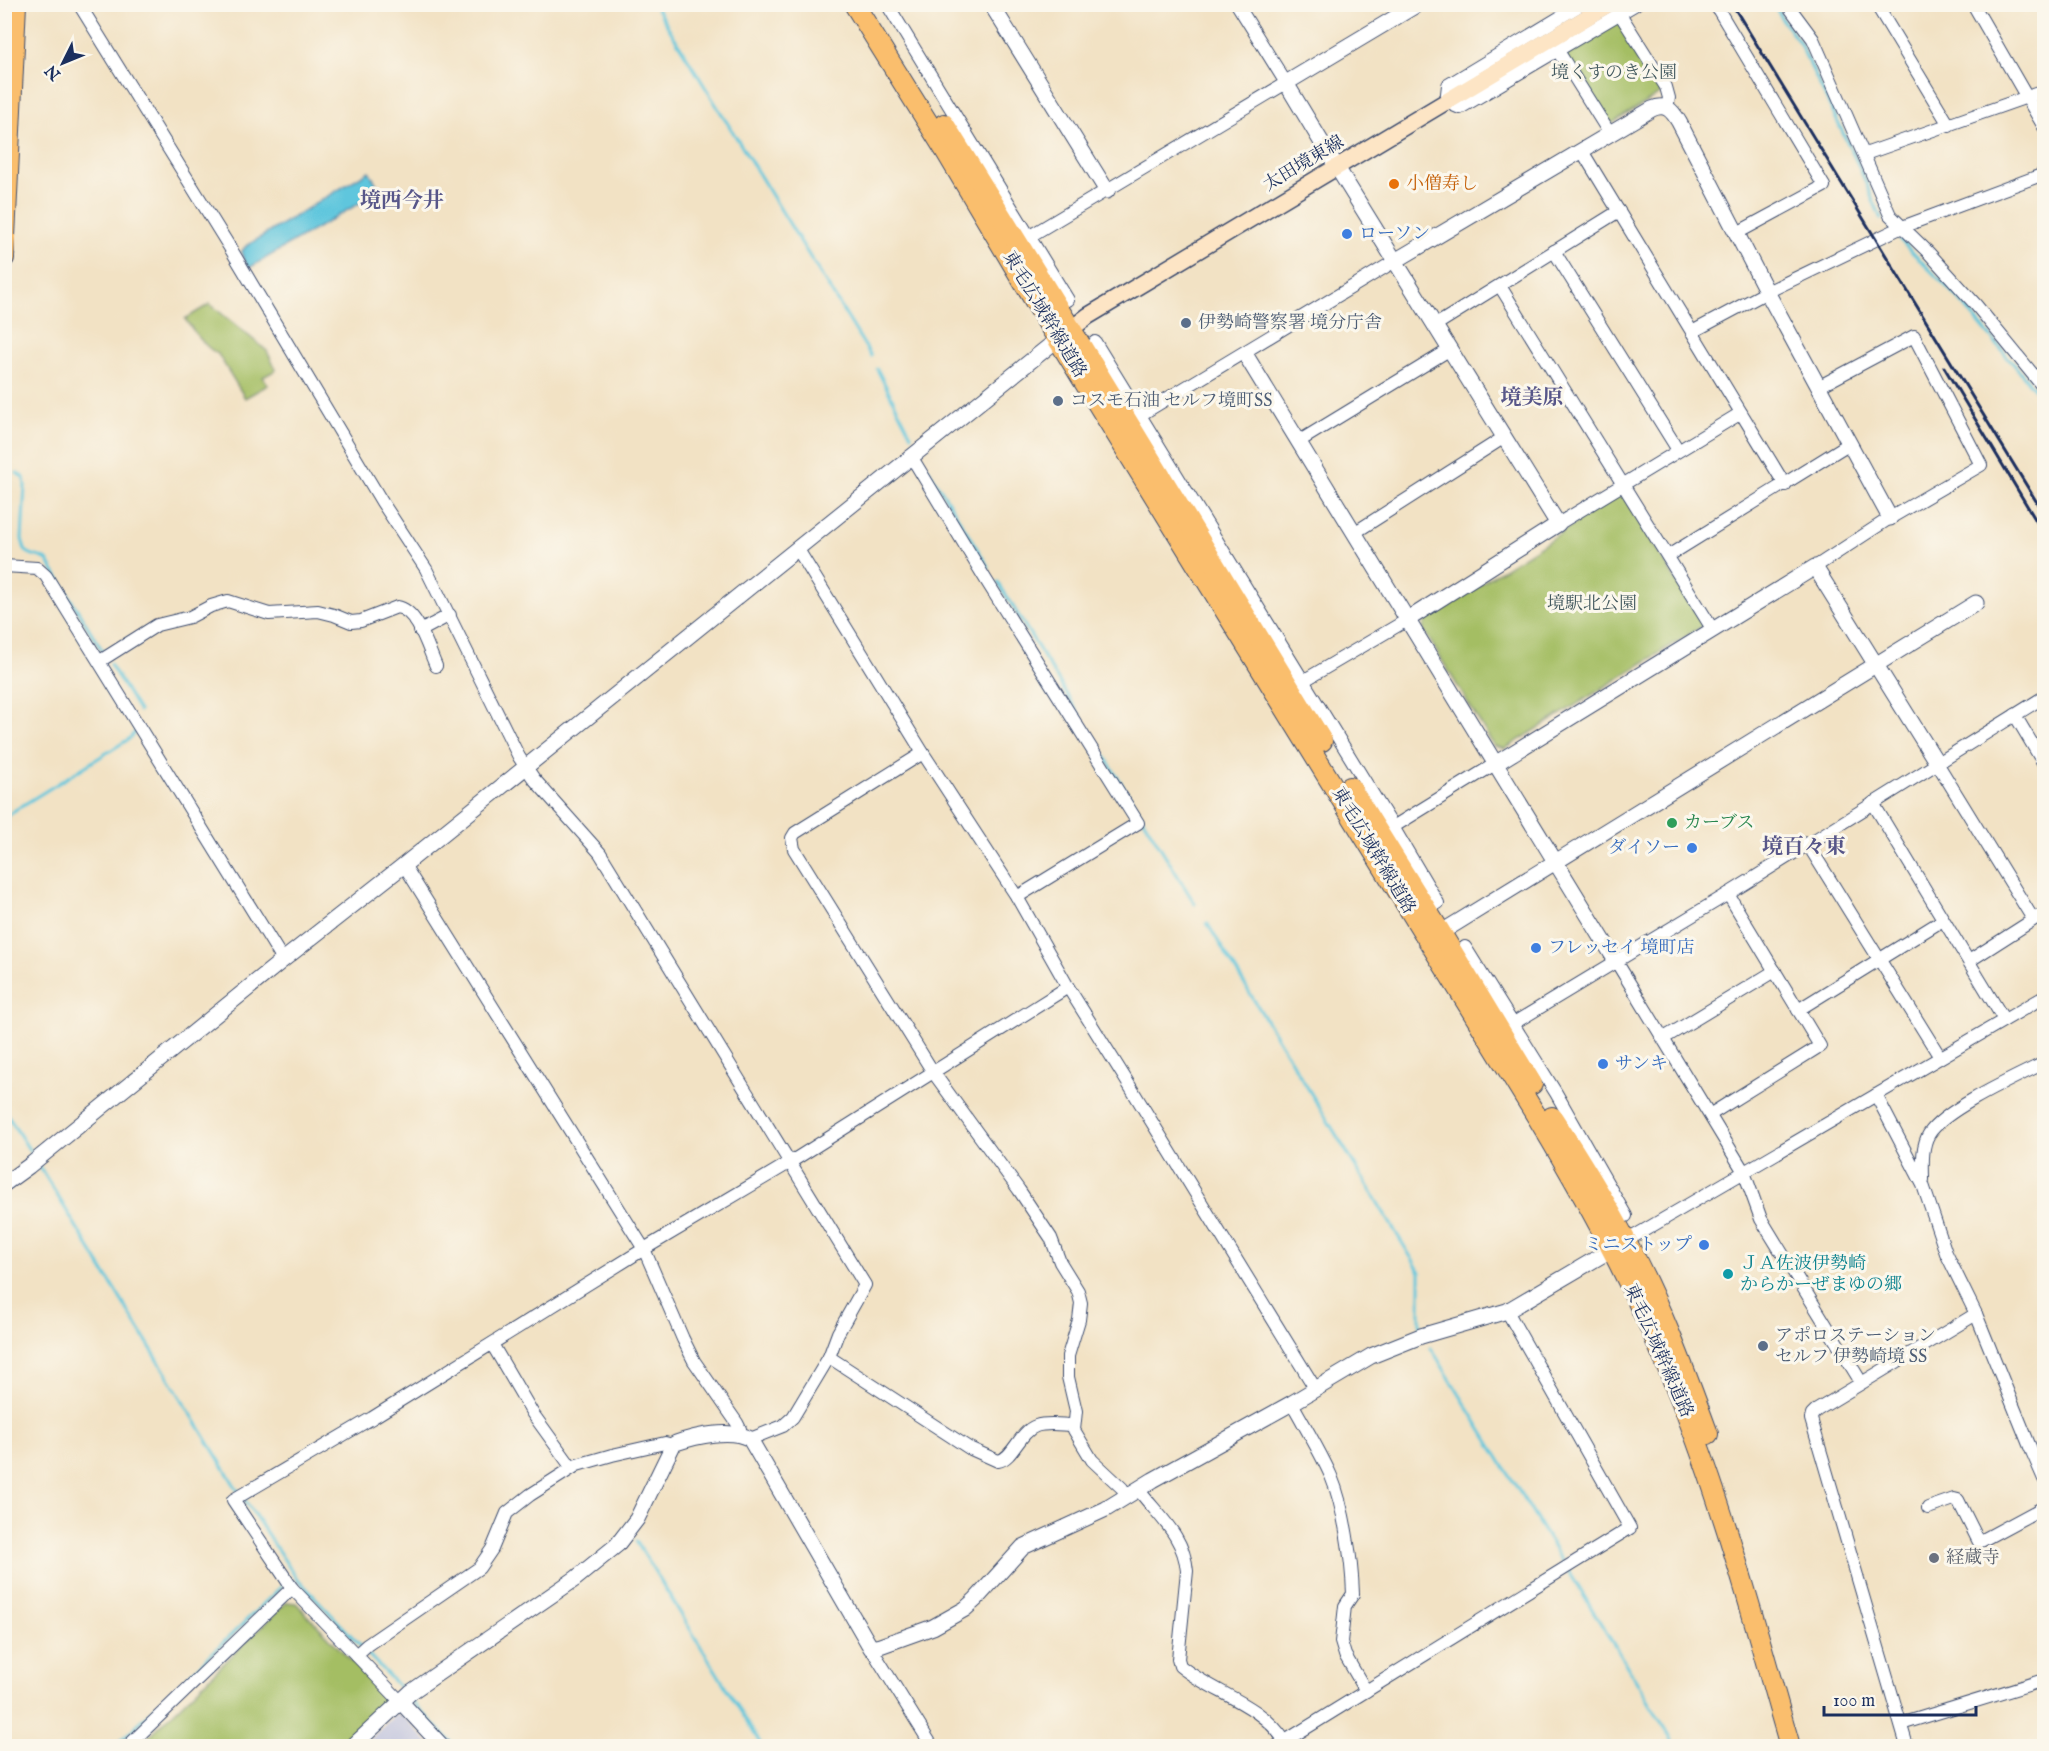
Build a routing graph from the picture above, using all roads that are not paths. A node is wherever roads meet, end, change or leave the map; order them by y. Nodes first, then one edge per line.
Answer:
1 (16, 4) edge
2 (79, 4) edge
3 (854, 4) edge
4 (870, 4) edge
5 (887, 4) edge
6 (991, 4) edge
7 (1237, 4) edge
8 (1418, 4) edge
9 (1582, 4) edge
10 (1636, 4) edge
11 (1715, 4) edge
12 (1876, 4) edge
13 (1973, 4) edge
14 (1793, 7) edge
15 (1615, 9) edge
16 (1558, 51) junction
17 (1286, 83) junction
18 (2044, 92) edge
19 (2027, 98) junction
20 (1446, 102) junction
21 (1667, 107) junction
22 (954, 112) junction
23 (1949, 125) junction
24 (2044, 127) edge
25 (1610, 134) junction
26 (956, 143) junction
27 (1582, 151) junction
28 (1865, 154) junction
29 (1337, 167) junction
30 (2044, 174) edge
31 (1107, 191) junction
32 (1619, 211) junction
33 (1902, 226) junction
34 (1737, 233) junction
35 (1030, 236) junction
36 (1554, 251) junction
37 (4, 258) edge
38 (1395, 261) junction
39 (1500, 286) junction
40 (1767, 292) junction
41 (1068, 300) dead end
42 (1434, 326) junction
43 (1692, 332) junction
44 (1065, 334) junction
45 (1095, 342) dead end
46 (1449, 350) junction
47 (1245, 354) junction
48 (1820, 386) junction
49 (2044, 388) edge
50 (1741, 413) junction
51 (1140, 415) junction
52 (1503, 438) junction
53 (1298, 442) junction
54 (1850, 443) junction
55 (1678, 450) junction
56 (912, 456) junction
57 (1161, 478) junction
58 (1785, 484) junction
59 (1624, 486) junction
60 (1188, 493) junction
61 (1890, 518) junction
62 (1558, 524) junction
63 (1354, 533) junction
64 (797, 548) junction
65 (1668, 556) junction
66 (4, 566) edge
67 (1815, 567) junction
68 (1976, 603) dead end
69 (450, 615) junction
70 (1407, 620) junction
71 (1713, 630) junction
72 (420, 631) junction
73 (100, 661) junction
74 (1876, 665) junction
75 (436, 666) dead end
76 (1303, 681) junction
77 (2044, 697) edge
78 (2015, 715) junction
79 (923, 753) junction
80 (1937, 763) junction
81 (1495, 764) junction
82 (2044, 764) edge
83 (525, 766) junction
84 (1356, 768) junction
85 (1352, 790) junction
86 (1873, 803) junction
87 (1393, 827) junction
88 (1807, 843) junction
89 (1556, 863) junction
90 (404, 865) junction
91 (1728, 894) junction
92 (1017, 897) junction
93 (1438, 903) dead end
94 (2044, 913) edge
95 (2033, 919) junction
96 (1943, 920) junction
97 (1434, 937) junction
98 (1466, 947) dead end
99 (282, 960) junction
100 (1879, 960) junction
101 (1616, 961) junction
102 (1969, 961) junction
103 (1775, 970) junction
104 (1068, 987) junction
105 (2044, 997) edge
106 (1490, 999) junction
107 (1798, 1010) junction
108 (2004, 1020) junction
109 (1514, 1023) junction
110 (1664, 1038) junction
111 (1940, 1057) junction
112 (2044, 1063) edge
113 (933, 1072) junction
114 (1556, 1093) junction
115 (1876, 1095) junction
116 (1549, 1113) junction
117 (1711, 1114) junction
118 (789, 1163) junction
119 (1744, 1172) junction
120 (4, 1184) edge
121 (1923, 1185) junction
122 (1626, 1216) dead end
123 (1619, 1245) junction
124 (644, 1249) junction
125 (1507, 1311) junction
126 (1976, 1314) junction
127 (492, 1344) junction
128 (829, 1357) junction
129 (1861, 1382) junction
130 (1315, 1388) junction
131 (1292, 1403) junction
132 (1074, 1425) junction
133 (745, 1436) junction
134 (672, 1445) junction
135 (572, 1468) junction
136 (2044, 1479) edge
137 (1133, 1492) junction
138 (2044, 1507) edge
139 (1928, 1508) dead end
140 (292, 1588) junction
141 (871, 1648) junction
142 (356, 1655) junction
143 (2044, 1680) edge
144 (1366, 1691) junction
145 (404, 1697) junction
146 (1901, 1724) junction
147 (1281, 1743) edge
148 (128, 1746) edge
149 (353, 1746) edge
150 (442, 1746) edge
151 (932, 1746) edge
152 (1790, 1746) edge
153 (1803, 1746) edge
154 (1907, 1746) edge

1 - 37 highway
2 - 69 street
3 - 44 highway, 東毛広域幹線道路
4 - 26 highway, 東毛広域幹線道路
5 - 22 street
6 - 31 street
7 - 17 street
8 - 17 street
9 - 20 street
10 - 15 street
11 - 34 street
12 - 23 street
13 - 19 street
14 - 28 street
15 - 16 street
15 - 20 main road, 太田境東線
15 - 21 street
16 - 20 street
16 - 25 street
17 - 29 street
17 - 31 street
18 - 19 street
19 - 23 street
19 - 24 street
20 - 29 main road, 太田境東線
21 - 25 street
21 - 34 street
22 - 26 street
22 - 35 street
23 - 28 street
25 - 27 street
26 - 44 highway, 東毛広域幹線道路
27 - 32 street
27 - 38 street
28 - 33 street
29 - 38 street
29 - 44 main road, 太田境東線
30 - 33 street
31 - 35 street
32 - 36 street
32 - 43 street
33 - 40 street
33 - 49 street
34 - 40 street
35 - 41 street
36 - 39 street
36 - 55 street
38 - 42 street
38 - 47 street
39 - 42 street
39 - 59 street
40 - 43 street
40 - 48 street
42 - 46 street
43 - 50 street
44 - 56 street
44 - 57 highway, 東毛広域幹線道路
44 - 97 highway, 東毛広域幹線道路
45 - 51 street
46 - 52 street
46 - 53 street
47 - 51 street
47 - 53 street
48 - 54 street
48 - 61 street
50 - 55 street
50 - 58 street
51 - 60 street
52 - 62 street
52 - 63 street
53 - 63 street
54 - 58 street
54 - 61 street
55 - 59 street
56 - 64 street
56 - 92 street
57 - 60 street
57 - 85 highway, 東毛広域幹線道路
58 - 65 street
59 - 62 street
59 - 65 street
60 - 76 street
61 - 67 street
62 - 70 street
63 - 70 street
64 - 79 street
64 - 83 street
65 - 71 street
66 - 73 street
67 - 71 street
67 - 74 street
68 - 74 street
69 - 72 street
69 - 83 street
70 - 76 street
70 - 81 street
71 - 81 street
72 - 73 street
72 - 75 street
73 - 99 street
74 - 80 street
74 - 89 street
76 - 84 street
77 - 78 street
78 - 80 street
78 - 82 street
79 - 92 street
79 - 113 street
80 - 86 street
80 - 95 street
81 - 87 street
81 - 89 street
83 - 90 street
83 - 118 street
84 - 85 street
84 - 87 street
85 - 97 highway, 東毛広域幹線道路
86 - 88 street
86 - 96 street
87 - 93 street
88 - 91 street
88 - 100 street
89 - 97 street
89 - 101 street
90 - 99 street
90 - 124 street
91 - 101 street
91 - 103 street
92 - 104 street
94 - 95 street
95 - 102 street
96 - 100 street
96 - 102 street
97 - 106 highway, 東毛広域幹線道路
97 - 123 highway, 東毛広域幹線道路
98 - 106 street
99 - 120 street
100 - 107 street
100 - 111 street
101 - 109 street
101 - 110 street
102 - 108 street
103 - 107 street
103 - 110 street
104 - 113 street
104 - 130 street
105 - 108 street
106 - 109 street
106 - 116 highway, 東毛広域幹線道路
107 - 117 street
108 - 111 street
109 - 114 street
110 - 117 street
111 - 115 street
112 - 121 street
113 - 118 street
113 - 132 street
114 - 116 street
114 - 122 street
115 - 119 street
115 - 121 street
116 - 123 highway, 東毛広域幹線道路
117 - 119 street
118 - 124 street
118 - 128 street
119 - 123 street
119 - 129 street
121 - 126 street
123 - 125 street
123 - 152 highway, 東毛広域幹線道路
123 - 153 highway, 東毛広域幹線道路
124 - 127 street
124 - 133 street
125 - 130 street
125 - 144 street
126 - 129 street
126 - 136 street
127 - 135 street
127 - 140 street
128 - 132 street
128 - 133 street
129 - 146 street
130 - 131 street
131 - 137 street
131 - 144 street
132 - 137 street
133 - 134 street
133 - 141 street
134 - 135 street
134 - 145 street
135 - 142 street
137 - 141 street
137 - 147 street
138 - 139 street
140 - 142 street
140 - 148 street
141 - 151 street
142 - 145 street
143 - 146 street
144 - 147 street
145 - 149 street
145 - 150 street
146 - 154 street

